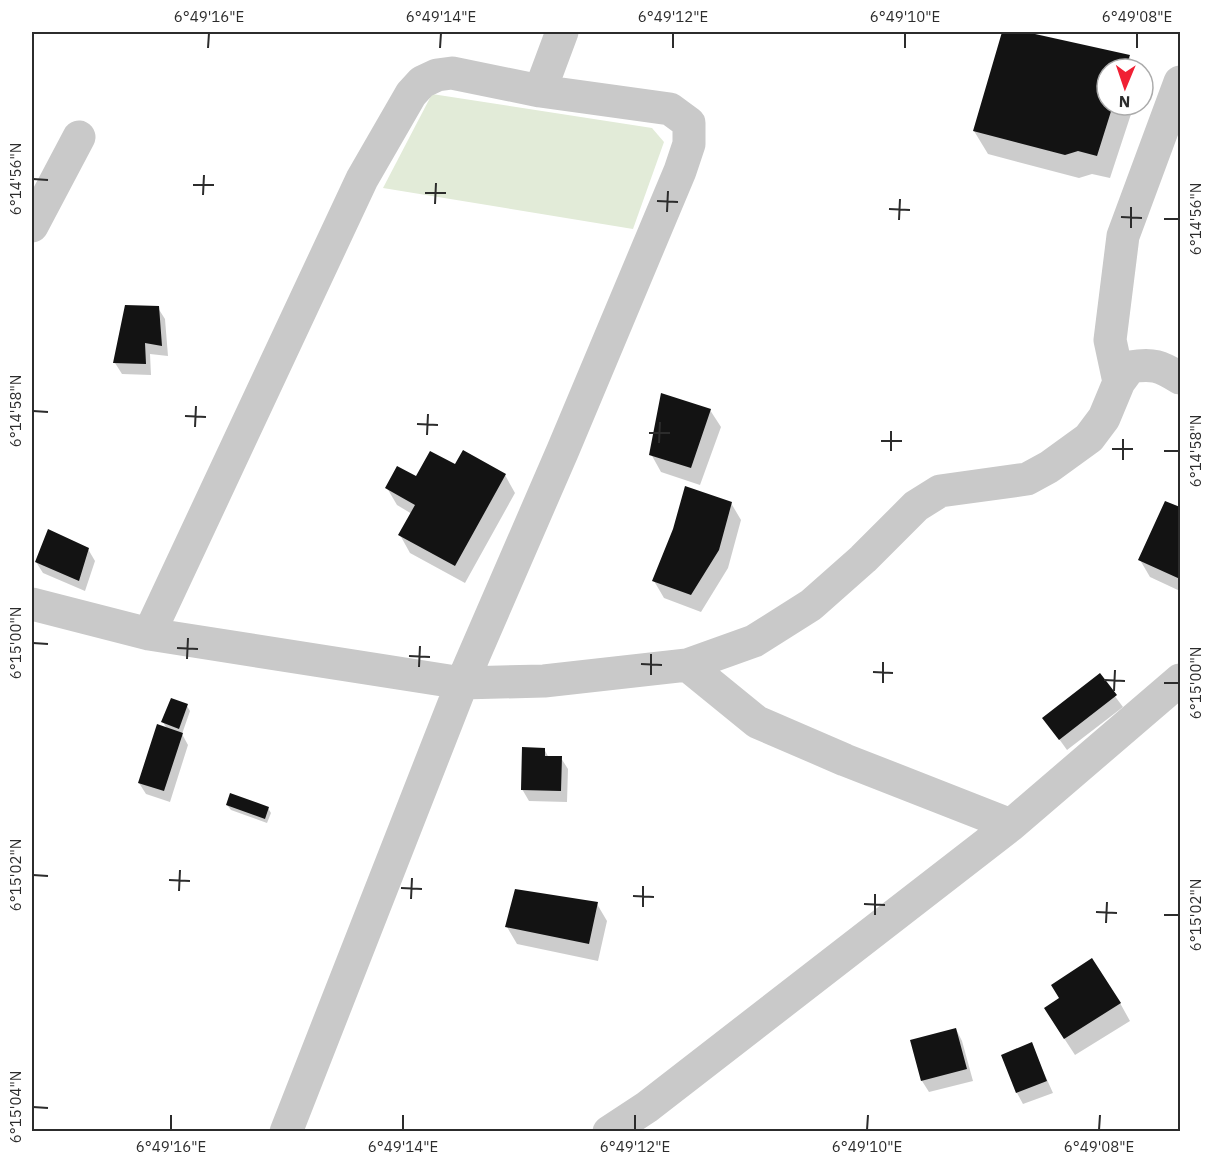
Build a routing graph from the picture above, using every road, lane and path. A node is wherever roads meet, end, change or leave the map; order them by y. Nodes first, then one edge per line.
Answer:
1 (562, 32) edge
2 (1180, 82) edge
3 (540, 91) junction
4 (80, 137) dead end
5 (32, 226) edge
6 (1180, 378) edge
7 (1119, 382) junction
8 (32, 604) edge
9 (149, 634) junction
10 (687, 665) junction
11 (1180, 680) edge
12 (462, 684) junction
13 (1011, 825) junction
14 (286, 1131) edge
15 (609, 1131) edge

1 - 3 street
2 - 7 street
3 - 9 street
3 - 12 street
4 - 5 street
6 - 7 street
7 - 10 street
8 - 9 street
9 - 12 street
10 - 12 street
10 - 13 street
11 - 13 street
12 - 14 street
13 - 15 street

